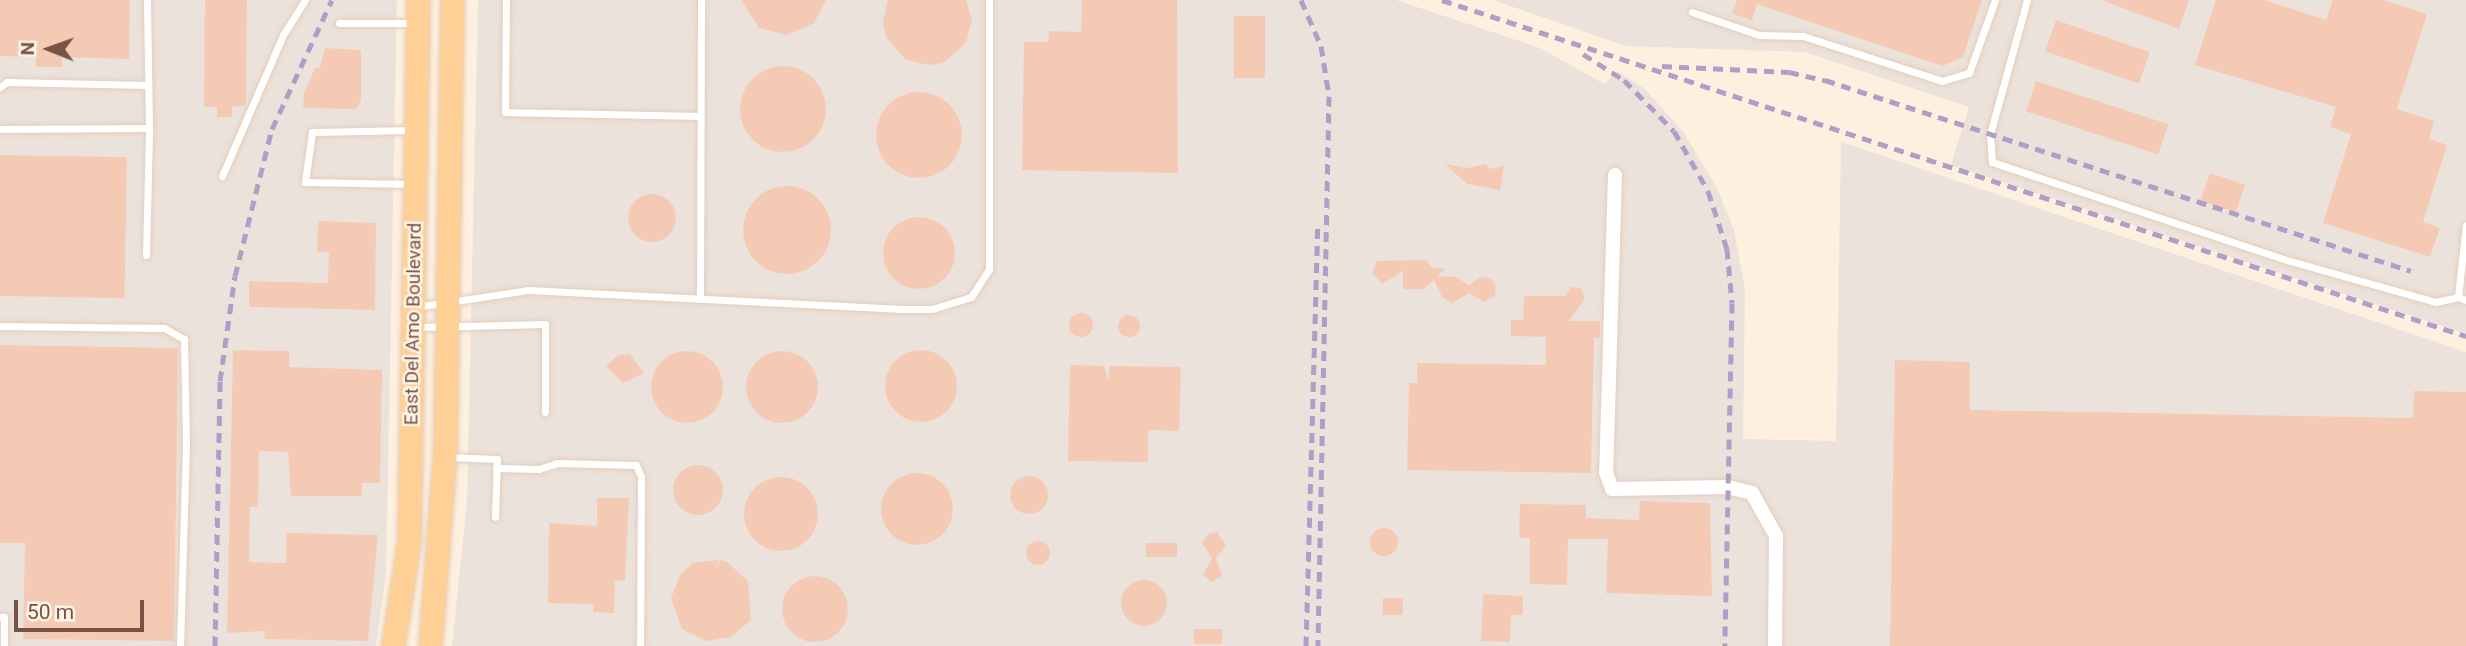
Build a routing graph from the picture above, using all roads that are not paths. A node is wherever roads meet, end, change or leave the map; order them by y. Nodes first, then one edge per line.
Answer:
1 (148, 0) edge
2 (305, 0) edge
3 (418, 0) edge
4 (452, 0) edge
5 (506, 0) edge
6 (701, 0) edge
7 (989, 0) edge
8 (1995, 0) edge
9 (2027, 0) edge
10 (1692, 12) dead end
11 (340, 23) dead end
12 (418, 23) junction
13 (148, 85) junction
14 (0, 87) edge
15 (698, 116) junction
16 (149, 128) junction
17 (0, 129) edge
18 (417, 130) junction
19 (1615, 175) dead end
20 (222, 176) dead end
21 (416, 184) junction
22 (2466, 225) edge
23 (146, 255) dead end
24 (2462, 298) edge
25 (700, 299) junction
26 (447, 316) junction
27 (411, 317) junction
28 (0, 326) edge
29 (544, 412) dead end
30 (444, 456) junction
31 (496, 468) junction
32 (495, 517) dead end
33 (0, 617) edge
34 (5, 646) edge
35 (180, 646) edge
36 (393, 646) edge
37 (430, 646) edge
38 (640, 646) edge
39 (1776, 646) edge

1 - 13 lane
2 - 20 lane
3 - 12 main road, East Del Amo Boulevard
4 - 26 main road, East Del Amo Boulevard
5 - 15 lane
6 - 15 lane
7 - 25 lane
8 - 10 lane
9 - 24 lane
11 - 12 lane
12 - 18 main road, East Del Amo Boulevard
13 - 14 lane
13 - 16 lane
15 - 25 lane
16 - 17 lane
16 - 23 lane
18 - 21 main road, East Del Amo Boulevard
18 - 21 lane
19 - 39 street
21 - 27 main road, East Del Amo Boulevard
22 - 24 lane
25 - 26 lane
26 - 27 lane
26 - 27 lane
26 - 29 lane
26 - 30 main road, East Del Amo Boulevard
27 - 36 main road, East Del Amo Boulevard
28 - 35 lane
30 - 31 lane
30 - 37 main road, East Del Amo Boulevard
31 - 32 lane
31 - 38 lane
33 - 34 lane

